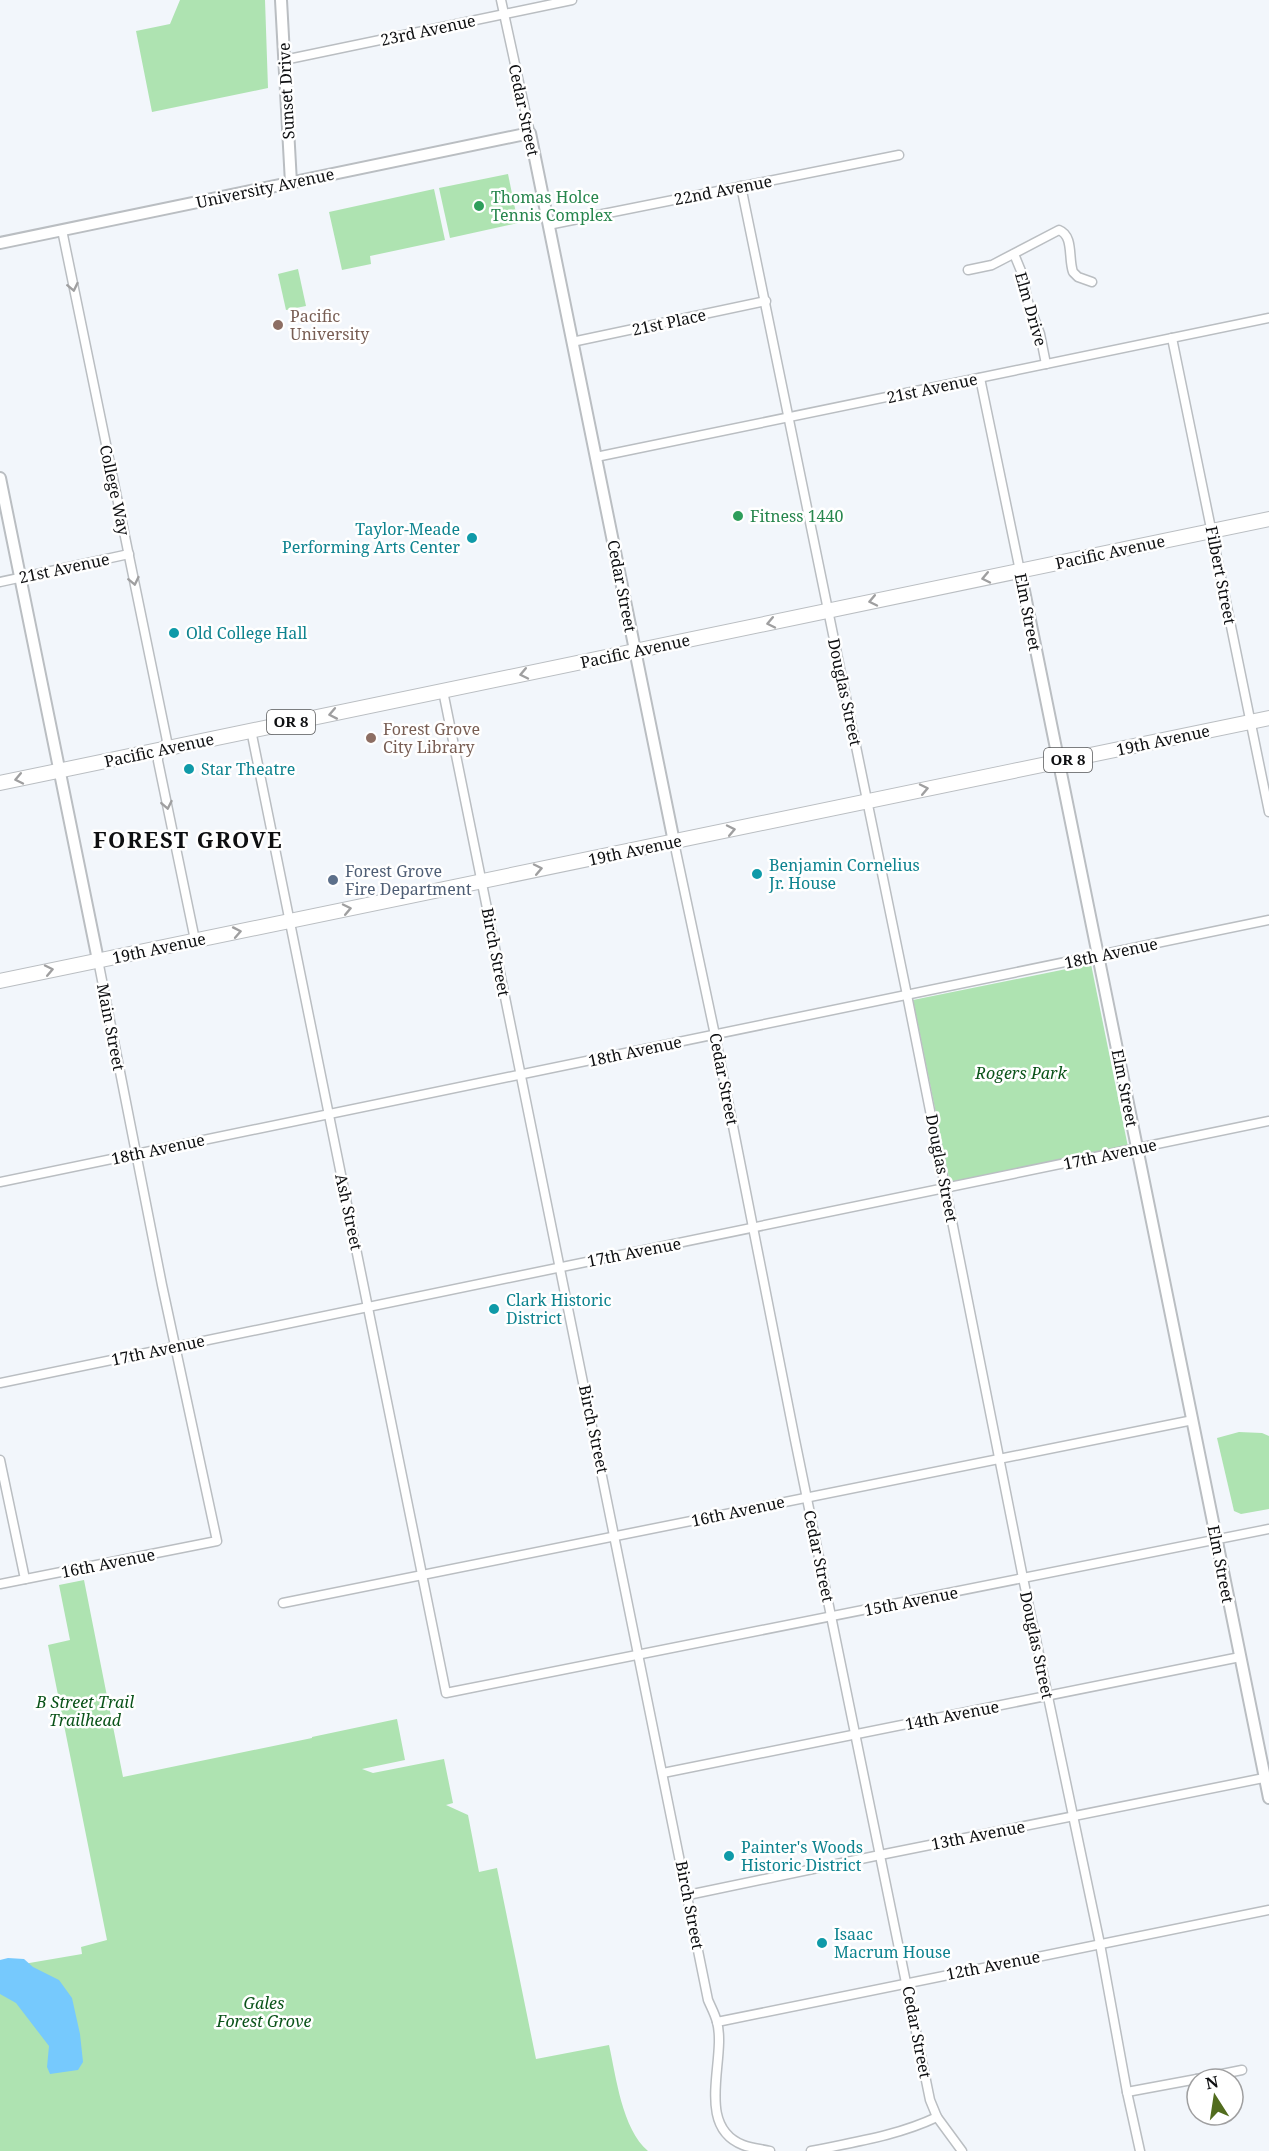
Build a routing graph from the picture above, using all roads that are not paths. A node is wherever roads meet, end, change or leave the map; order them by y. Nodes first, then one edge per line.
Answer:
1 (281, 0) edge
2 (501, 0) edge
3 (572, 0) edge
4 (504, 14) junction
5 (284, 60) junction
6 (530, 134) junction
7 (899, 155) dead end
8 (291, 183) junction
9 (741, 186) junction
10 (548, 225) junction
11 (62, 230) junction
12 (0, 243) edge
13 (1014, 254) junction
14 (968, 270) dead end
15 (1092, 282) dead end
16 (766, 301) junction
17 (1269, 318) edge
18 (1172, 338) junction
19 (572, 342) junction
20 (1047, 364) junction
21 (980, 378) junction
22 (790, 417) junction
23 (596, 457) junction
24 (0, 478) edge
25 (1269, 519) edge
26 (1212, 531) junction
27 (129, 554) junction
28 (1020, 571) junction
29 (21, 578) junction
30 (0, 582) edge
31 (828, 611) junction
32 (635, 651) junction
33 (443, 691) junction
34 (1269, 718) edge
35 (1250, 722) junction
36 (251, 730) junction
37 (164, 749) junction
38 (1058, 762) junction
39 (60, 771) junction
40 (0, 783) edge
41 (867, 801) junction
42 (1269, 812) edge
43 (674, 842) junction
44 (482, 881) junction
45 (1269, 920) edge
46 (290, 921) junction
47 (195, 940) junction
48 (1098, 956) junction
49 (98, 960) junction
50 (0, 981) edge
51 (907, 995) junction
52 (715, 1035) junction
53 (521, 1074) junction
54 (329, 1114) junction
55 (1269, 1121) edge
56 (1137, 1148) junction
57 (135, 1154) junction
58 (0, 1182) edge
59 (946, 1187) junction
60 (754, 1228) junction
61 (560, 1267) junction
62 (368, 1307) junction
63 (175, 1347) junction
64 (0, 1383) edge
65 (1193, 1420) junction
66 (1000, 1459) junction
67 (0, 1460) edge
68 (807, 1497) junction
69 (1269, 1529) edge
70 (615, 1536) junction
71 (1216, 1540) junction
72 (217, 1541) joint
73 (422, 1576) junction
74 (1023, 1578) junction
75 (25, 1580) junction
76 (0, 1584) edge
77 (284, 1603) dead end
78 (832, 1617) junction
79 (639, 1655) junction
80 (1240, 1657) junction
81 (446, 1693) joint
82 (1048, 1696) junction
83 (855, 1733) junction
84 (663, 1773) junction
85 (1267, 1778) edge
86 (1269, 1798) edge
87 (1072, 1817) junction
88 (880, 1854) junction
89 (688, 1895) junction
90 (1269, 1910) edge
91 (1100, 1944) junction
92 (907, 1983) junction
93 (717, 2022) junction
94 (1185, 2081) edge
95 (1126, 2092) junction
96 (937, 2117) junction
97 (770, 2151) edge
98 (811, 2151) edge
99 (963, 2151) edge
100 (1140, 2151) edge

1 - 5 street, Sunset Drive
2 - 4 street, Cedar Street
3 - 4 street, 23rd Avenue
4 - 5 street, 23rd Avenue
4 - 6 street, Cedar Street
5 - 8 street, Sunset Drive
6 - 8 street, University Avenue
6 - 10 street, Cedar Street
7 - 9 street, 22nd Avenue
8 - 11 street, University Avenue
9 - 10 street, 22nd Avenue
9 - 16 street, Douglas Street
10 - 19 street, Cedar Street
11 - 12 street, University Avenue
11 -> 27 street, College Way
13 - 14 street
13 - 15 street
13 - 20 street, Elm Drive
16 - 19 street, 21st Place
16 - 22 street, Douglas Street
17 - 18 street, 21st Avenue
18 - 20 street, 21st Avenue
18 - 26 street, Filbert Street
19 - 23 street, Cedar Street
20 - 21 street, 21st Avenue
21 - 22 street, 21st Avenue
21 - 28 street, Elm Street
22 - 23 street, 21st Avenue
22 - 31 street, Douglas Street
23 - 32 street, Cedar Street
24 - 29 street, Main Street
25 - 26 main road, Pacific Avenue / OR 8
26 - 28 main road, Pacific Avenue / OR 8
26 - 35 street, Filbert Street
27 - 29 street, 21st Avenue
27 -> 37 street, College Way
28 -> 31 main road, Pacific Avenue / OR 8
28 - 38 street, Elm Street
29 - 30 street, 21st Avenue
29 - 39 street, Main Street
31 -> 32 main road, Pacific Avenue / OR 8
31 - 41 street, Douglas Street
32 -> 33 main road, Pacific Avenue / OR 8
32 - 43 street, Cedar Street
33 -> 36 main road, Pacific Avenue / OR 8
33 - 44 street, Birch Street
34 - 35 main road, 19th Avenue / OR 8
35 - 38 main road, 19th Avenue / OR 8
35 - 42 street, Filbert Street
36 - 37 main road, Pacific Avenue / OR 8
36 - 46 street, Ash Street
37 - 39 main road, Pacific Avenue / OR 8
37 -> 47 street, College Way
41 -> 38 main road, 19th Avenue / OR 8
38 - 48 street, Elm Street
39 -> 40 main road, Pacific Avenue / OR 8
39 - 49 street, Main Street
43 -> 41 main road, 19th Avenue / OR 8
41 - 51 street, Douglas Street
44 -> 43 main road, 19th Avenue / OR 8
43 - 52 street, Cedar Street
46 -> 44 main road, 19th Avenue / OR 8
44 - 53 street, Birch Street
45 - 48 street, 18th Avenue
47 -> 46 main road, 19th Avenue / OR 8
46 - 54 street, Ash Street
47 - 49 main road, 19th Avenue / OR 8
48 - 51 street, 18th Avenue
48 - 56 street, Elm Street
50 -> 49 main road, 19th Avenue / OR 8
49 - 57 street, Main Street
51 - 52 street, 18th Avenue
51 - 59 street, Douglas Street
52 - 53 street, 18th Avenue
52 - 60 street, Cedar Street
53 - 54 street, 18th Avenue
53 - 61 street, Birch Street
54 - 57 street, 18th Avenue
54 - 62 street, Ash Street
55 - 56 street, 17th Avenue
56 - 59 street, 17th Avenue
56 - 65 street, Elm Street
57 - 58 street, 18th Avenue
57 - 63 street, Main Street
59 - 60 street, 17th Avenue
59 - 66 street, Douglas Street
60 - 61 street, 17th Avenue
60 - 68 street, Cedar Street
61 - 62 street, 17th Avenue
61 - 70 street, Birch Street
62 - 63 street, 17th Avenue
62 - 73 street, Ash Street
63 - 64 street, 17th Avenue
63 - 72 street, Main Street
65 - 66 street, 16th Avenue
65 - 71 street, Elm Street
66 - 68 street, 16th Avenue
66 - 74 street, Douglas Street
67 - 75 street
68 - 70 street, 16th Avenue
68 - 78 street, Cedar Street
69 - 71 street, 15th Avenue
70 - 73 street, 16th Avenue
70 - 79 street, Birch Street
71 - 74 street, 15th Avenue
71 - 80 street, Elm Street
72 - 75 street, 16th Avenue
73 - 77 street, 16th Avenue
73 - 81 street, Ash Street
74 - 78 street, 15th Avenue
74 - 82 street, Douglas Street
75 - 76 street, 16th Avenue
78 - 79 street, 15th Avenue
78 - 83 street, Cedar Street
79 - 81 street, 15th Avenue
79 - 84 street, Birch Street
80 - 82 street, 14th Avenue
80 - 85 street, Elm Street
82 - 83 street, 14th Avenue
82 - 87 street, Douglas Street
83 - 84 street, 14th Avenue
83 - 88 street, Cedar Street
84 - 89 street, Birch Street
85 - 86 street, Elm Street
85 - 87 street, 13th Avenue
87 - 88 street, 13th Avenue
87 - 91 street, Douglas Street
88 - 89 street, 13th Avenue
88 - 92 street, Cedar Street
89 - 93 street, Birch Street
90 - 91 street, 12th Avenue
91 - 92 street, 12th Avenue
91 - 95 street, Douglas Street
92 - 93 street, 12th Avenue
92 - 96 street, Cedar Street
93 - 97 street, Birch Street
94 - 95 street
95 - 100 street, Douglas Street
96 - 98 street
96 - 99 street, Cedar Street

